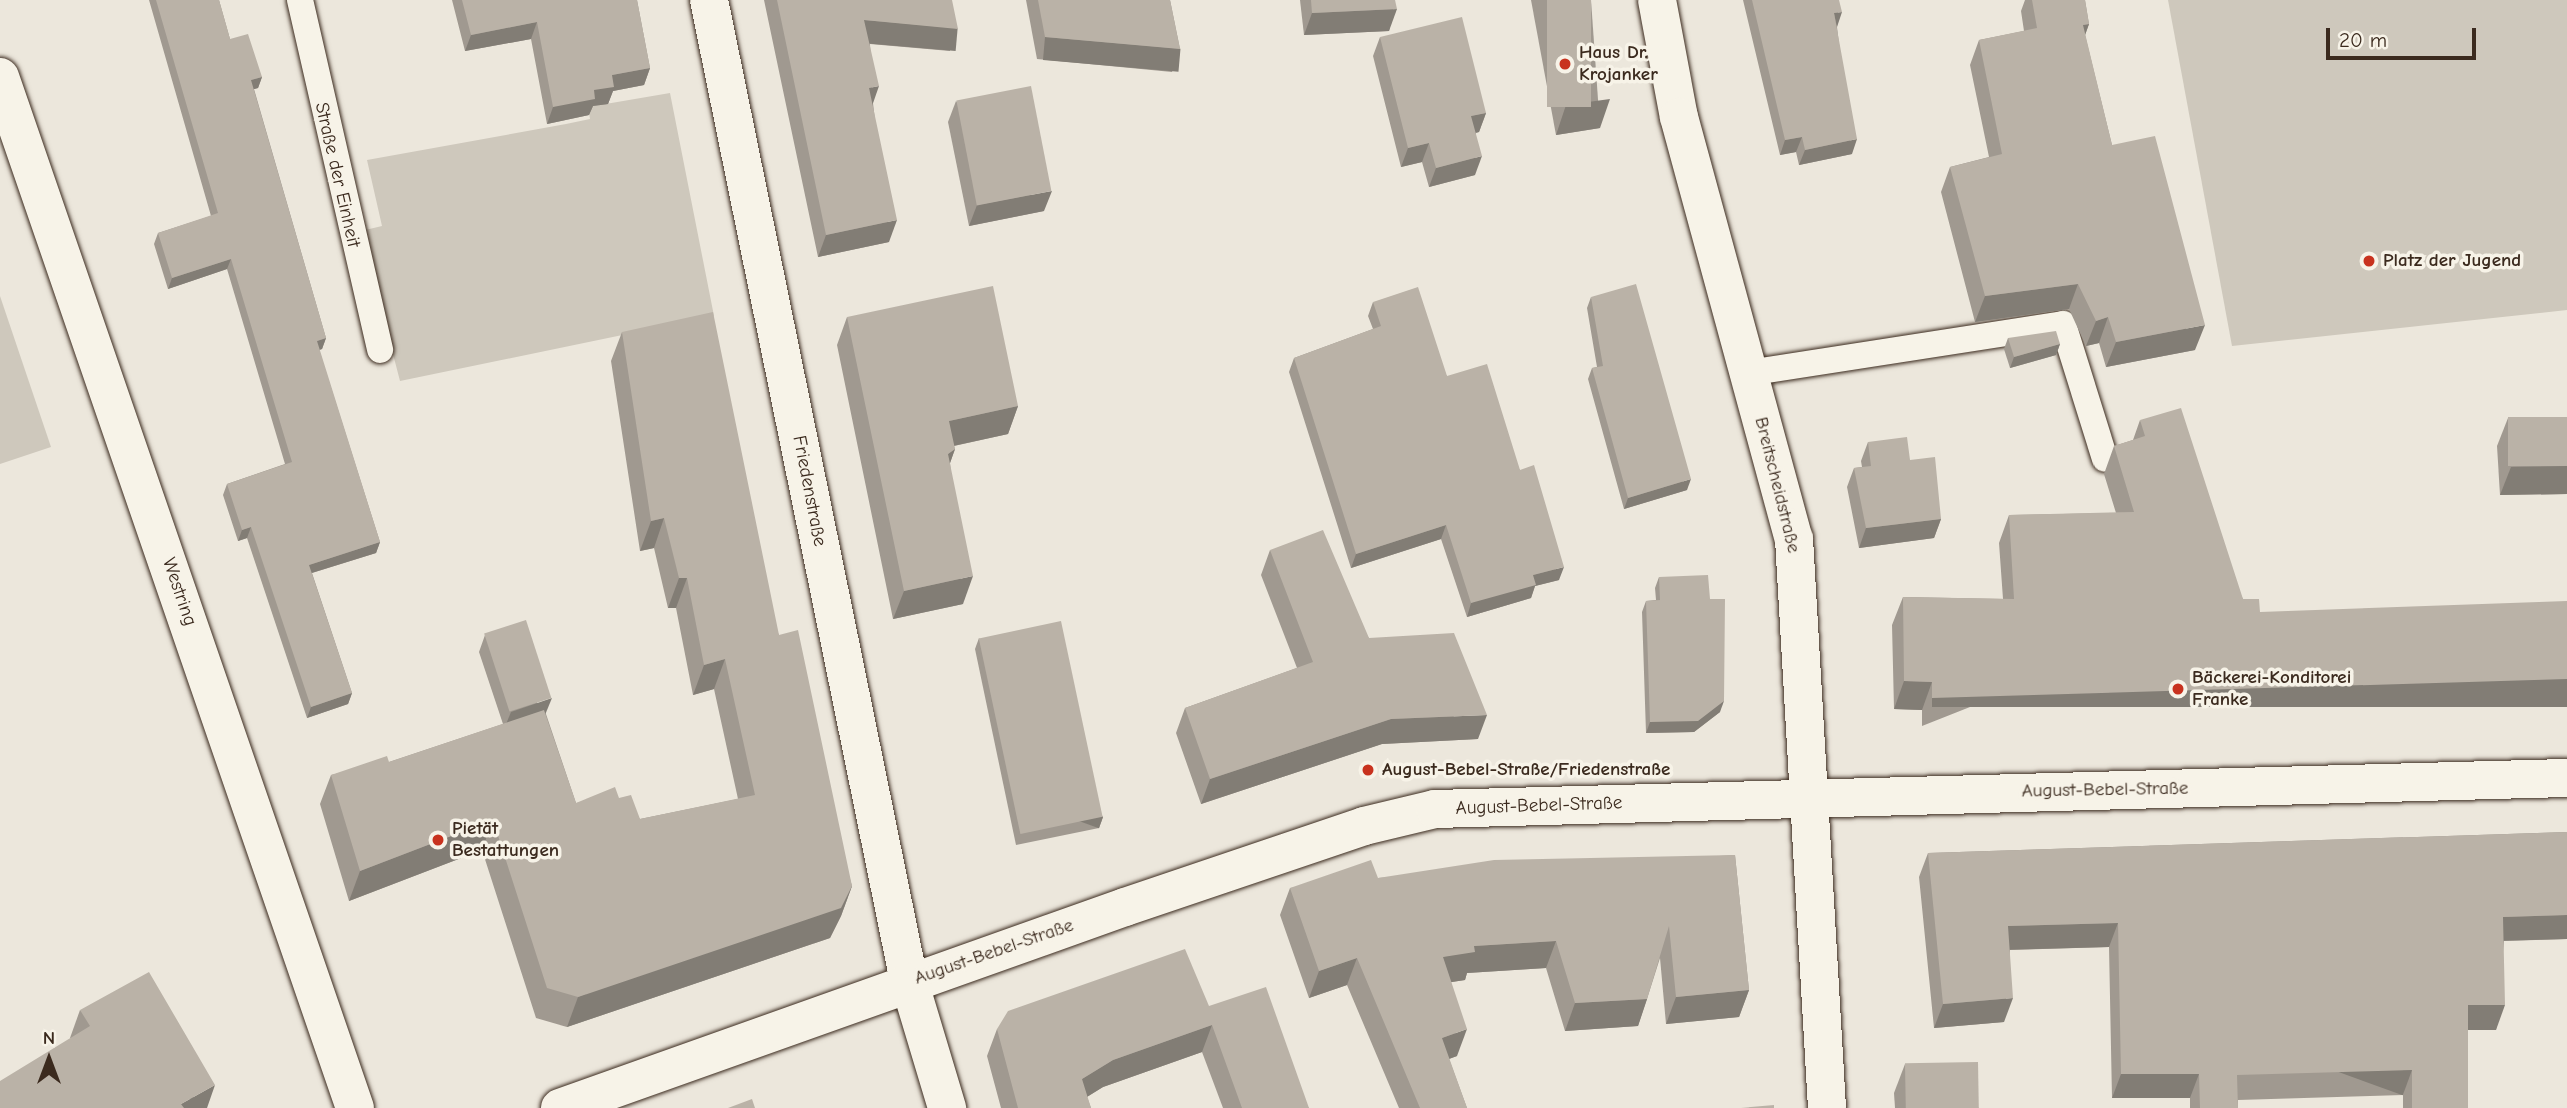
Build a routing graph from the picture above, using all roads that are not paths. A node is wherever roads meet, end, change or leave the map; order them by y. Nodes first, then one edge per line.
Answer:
1 (300, 0) edge
2 (709, 0) edge
3 (1657, 0) edge
4 (0, 77) edge
5 (380, 350) dead end
6 (1748, 373) junction
7 (2105, 459) dead end
8 (2567, 779) edge
9 (1807, 798) junction
10 (909, 981) junction
11 (355, 1108) edge
12 (560, 1108) edge
13 (947, 1108) edge
14 (1827, 1108) edge

1 - 5 lane, Straße der Einheit
2 - 10 street, Friedenstraße
3 - 6 street, Breitscheidstraße
4 - 11 street, Westring
6 - 7 lane
6 - 9 street, Breitscheidstraße
8 - 9 street, August-Bebel-Straße
9 - 10 street, August-Bebel-Straße
9 - 14 street, Breitscheidstraße
10 - 12 street, August-Bebel-Straße
10 - 13 street, Friedenstraße

